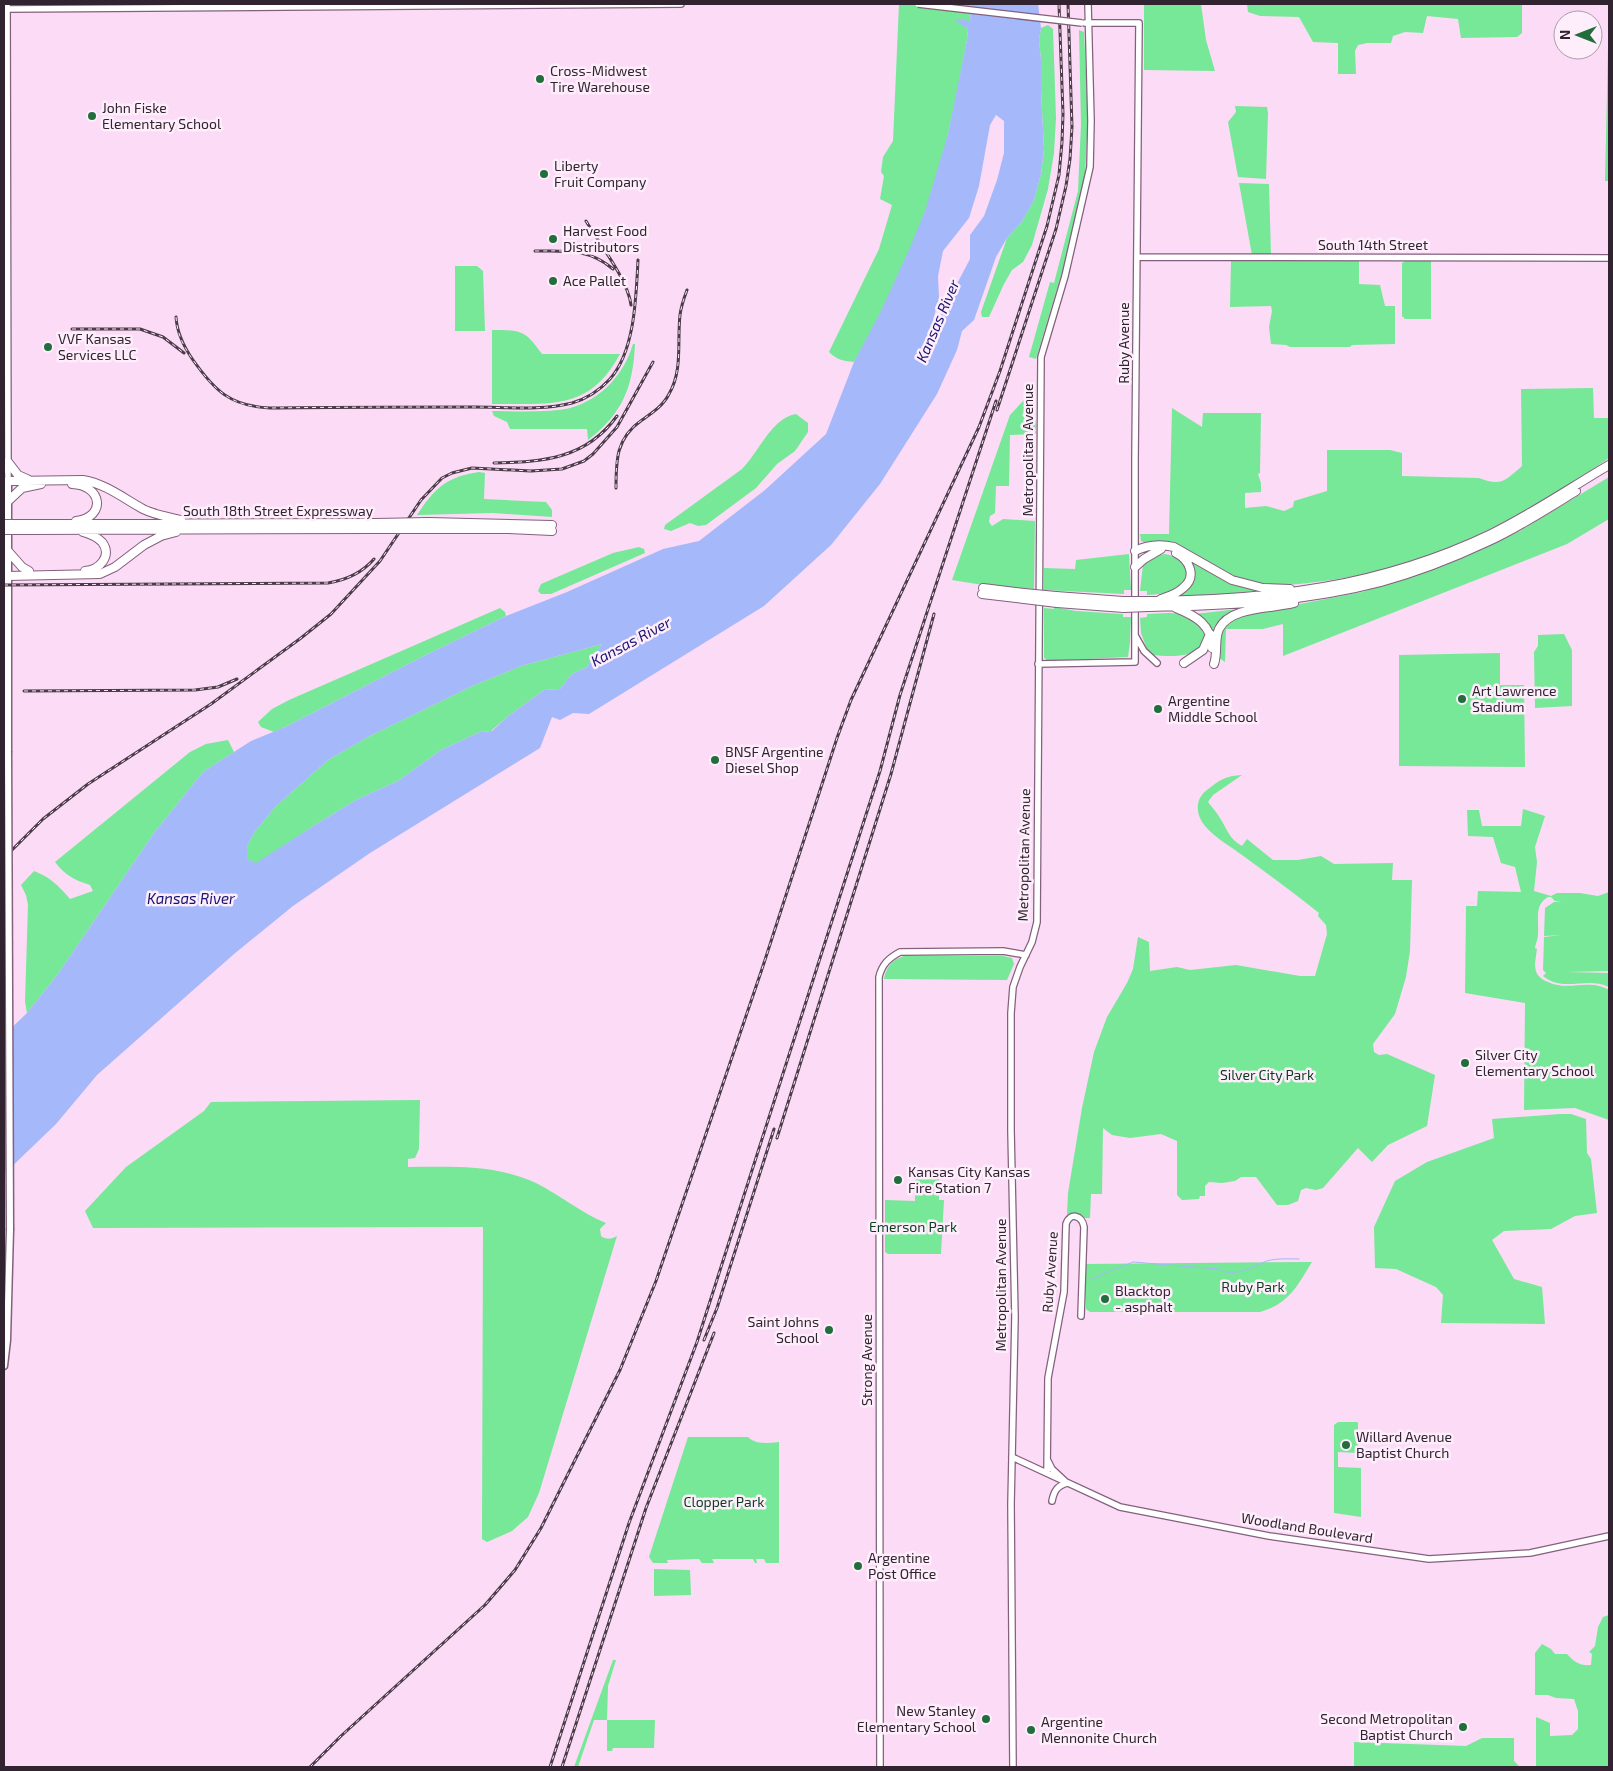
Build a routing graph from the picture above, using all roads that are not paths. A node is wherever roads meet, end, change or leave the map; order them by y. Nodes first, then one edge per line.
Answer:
1 (681, 4) edge
2 (918, 4) edge
3 (1088, 4) edge
4 (362, 5) edge
5 (7, 6) edge
6 (235, 6) edge
7 (1085, 23) junction
8 (1138, 257) junction
9 (1609, 258) edge
10 (1609, 465) edge
11 (6, 466) edge
12 (1609, 471) edge
13 (8, 480) junction
14 (29, 480) junction
15 (6, 502) edge
16 (193, 523) junction
17 (4, 524) edge
18 (62, 524) junction
19 (215, 526) junction
20 (28, 527) junction
21 (552, 528) dead end
22 (4, 530) edge
23 (79, 530) junction
24 (185, 530) junction
25 (1161, 550) junction
26 (1135, 551) junction
27 (6, 552) edge
28 (1135, 567) junction
29 (30, 571) junction
30 (7, 574) junction
31 (1310, 590) junction
32 (982, 591) dead end
33 (1320, 594) junction
34 (1151, 603) junction
35 (1172, 607) junction
36 (1210, 634) junction
37 (1134, 635) junction
38 (1156, 662) dead end
39 (1184, 663) dead end
40 (1038, 664) junction
41 (1026, 955) junction
42 (1081, 1316) dead end
43 (4, 1366) edge
44 (1012, 1457) junction
45 (1047, 1459) junction
46 (1047, 1473) junction
47 (1067, 1483) junction
48 (1052, 1500) dead end
49 (1609, 1536) edge
50 (880, 1767) edge
51 (1013, 1767) edge

1 - 4 street
2 - 7 street, bridge
3 - 7 street, Metropolitan Avenue
4 - 6 street
5 - 6 street
5 - 11 street
7 - 8 street, Ruby Avenue
7 - 40 street, Metropolitan Avenue
8 - 9 street, South 14th Street
8 - 26 street, Ruby Avenue
10 - 31 highway
11 - 13 street
11 - 14 highway
12 - 33 highway
13 - 14 highway
13 - 15 main road
14 - 16 highway
15 - 18 highway
15 - 27 main road
16 - 18 highway, South 18th Street Expressway
16 - 19 highway, South 18th Street Expressway
17 - 20 highway, South 18th Street Expressway, bridge
18 - 20 highway, South 18th Street Expressway
19 - 21 highway, South 18th Street Expressway, bridge
19 - 24 highway, South 18th Street Expressway
20 - 22 highway, South 18th Street Expressway, bridge
20 - 23 highway, South 18th Street Expressway
23 - 24 highway, South 18th Street Expressway
23 - 29 highway
24 - 30 highway
25 - 26 highway
25 - 28 highway
25 - 34 highway
26 - 28 street, Ruby Avenue
26 - 31 highway
27 - 29 highway
27 - 30 main road
28 - 37 street, Ruby Avenue
29 - 30 highway
30 - 43 main road, bridge
31 - 34 highway
32 - 34 highway, bridge
33 - 35 highway
33 - 36 highway
34 - 35 highway
35 - 36 highway
36 - 39 highway
37 - 38 street
37 - 40 street, Ruby Avenue
40 - 41 street, Metropolitan Avenue
41 - 44 street, Metropolitan Avenue
41 - 50 street, Strong Avenue
42 - 45 street, Ruby Avenue
44 - 46 street, Woodland Boulevard
44 - 51 street, Metropolitan Avenue
45 - 46 street, Ruby Avenue
45 - 47 street
46 - 47 street, Woodland Boulevard
47 - 48 street
47 - 49 street, Woodland Boulevard

